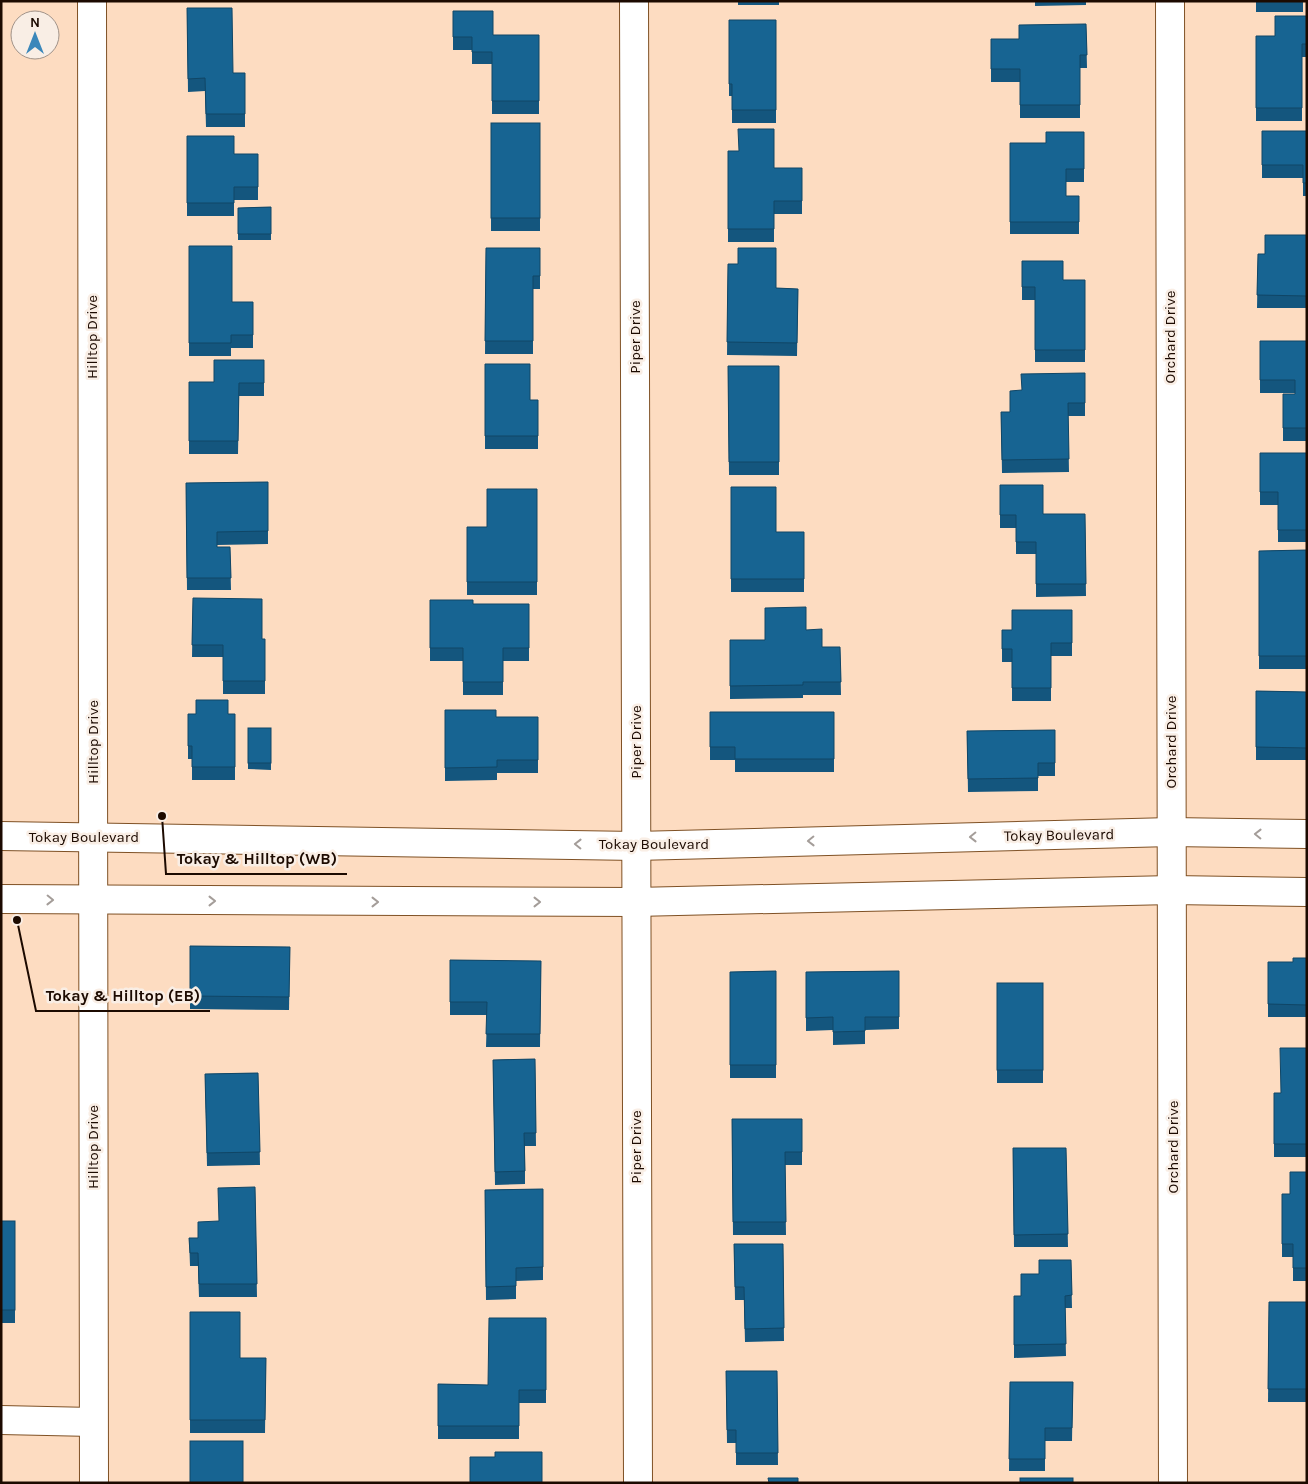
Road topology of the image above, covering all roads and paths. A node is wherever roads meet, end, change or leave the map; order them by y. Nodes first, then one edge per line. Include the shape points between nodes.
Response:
1 (92, 1) edge
2 (634, 1) edge
3 (1170, 1) edge
4 (1171, 832) junction
5 (1307, 834) edge
6 (1, 836) edge
7 (93, 836) junction
8 (636, 846) junction
9 (1172, 890) junction
10 (1307, 892) edge
11 (1, 900) edge
12 (93, 901) junction
13 (636, 902) junction
14 (1, 1420) edge
15 (93, 1422) junction
16 (94, 1483) edge
17 (638, 1483) edge
18 (1173, 1483) edge

1 - 7 street, Hilltop Drive
2 - 8 street, Piper Drive
3 - 4 street, Orchard Drive
5 -> 4 street, Tokay Boulevard
4 -> 8 street, Tokay Boulevard
4 - 9 street, Orchard Drive
6 - 7 street, Tokay Boulevard
8 -> 7 street, Tokay Boulevard
7 - 12 street, Hilltop Drive
8 - 13 street, Piper Drive
9 - 10 street
9 - 13 street
9 - 18 street, Orchard Drive
11 -> 12 street
12 -> 13 street
12 - 15 street, Hilltop Drive
13 - 17 street, Piper Drive
14 - 15 street
15 - 16 street, Hilltop Drive

